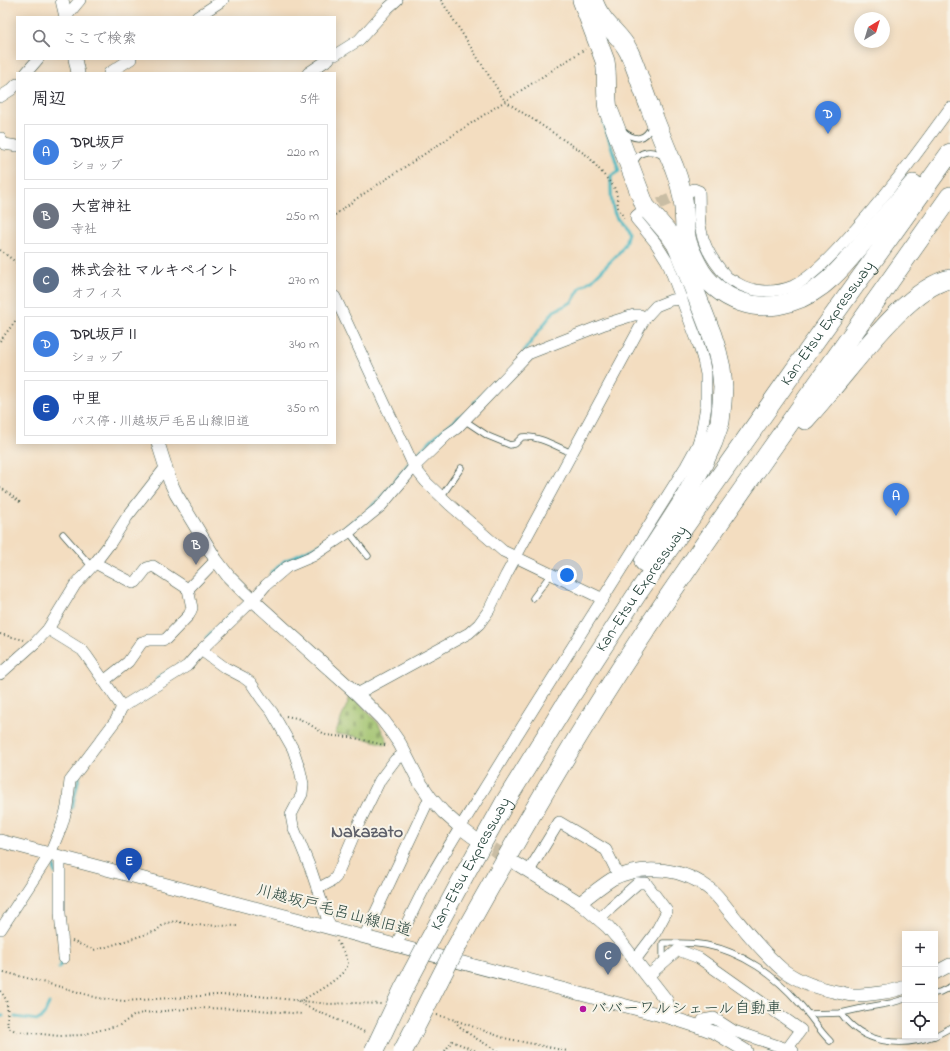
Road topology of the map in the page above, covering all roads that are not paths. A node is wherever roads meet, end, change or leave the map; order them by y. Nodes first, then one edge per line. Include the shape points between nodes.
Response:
1 (62, 0) edge
2 (80, 0) edge
3 (223, 0) edge
4 (397, 0) edge
5 (582, 0) edge
6 (593, 0) edge
7 (66, 16) edge
8 (67, 16) edge
9 (199, 16) edge
10 (336, 54) edge
11 (37, 60) edge
12 (75, 60) edge
13 (129, 60) edge
14 (328, 60) edge
15 (27, 72) edge
16 (78, 72) edge
17 (111, 72) edge
18 (310, 72) edge
19 (16, 85) edge
20 (0, 97) edge
21 (950, 108) edge
22 (653, 117) junction
23 (612, 121) junction
24 (950, 137) edge
25 (0, 138) edge
26 (16, 146) edge
27 (950, 153) edge
28 (674, 168) junction
29 (632, 175) junction
30 (688, 192) dead end
31 (950, 196) edge
32 (641, 212) dead end
33 (950, 279) edge
34 (336, 299) edge
35 (682, 299) junction
36 (645, 318) junction
37 (464, 420) junction
38 (158, 444) edge
39 (572, 453) junction
40 (413, 464) junction
41 (165, 468) junction
42 (461, 468) dead end
43 (442, 497) junction
44 (723, 517) junction
45 (349, 532) junction
46 (63, 534) dead end
47 (368, 556) dead end
48 (516, 558) junction
49 (216, 560) junction
50 (93, 565) junction
51 (551, 574) junction
52 (188, 589) junction
53 (250, 598) junction
54 (533, 598) dead end
55 (603, 599) junction
56 (48, 629) junction
57 (201, 650) junction
58 (0, 674) edge
59 (104, 681) junction
60 (356, 694) junction
61 (570, 697) junction
62 (126, 705) junction
63 (403, 749) junction
64 (430, 797) junction
65 (460, 828) junction
66 (473, 837) tunnel mouth
67 (0, 841) edge
68 (55, 856) junction
69 (517, 864) tunnel mouth
70 (529, 871) junction
71 (619, 876) junction
72 (317, 889) junction
73 (580, 903) junction
74 (599, 919) junction
75 (330, 927) junction
76 (0, 928) edge
77 (364, 937) junction
78 (396, 945) junction
79 (64, 958) dead end
80 (635, 960) junction
81 (663, 963) junction
82 (950, 965) edge
83 (938, 971) edge
84 (648, 976) junction
85 (950, 988) edge
86 (902, 989) edge
87 (938, 992) edge
88 (902, 1000) edge
89 (841, 1013) junction
90 (808, 1014) junction
91 (672, 1018) junction
92 (700, 1027) junction
93 (950, 1028) edge
94 (938, 1034) edge
95 (924, 1039) edge
96 (830, 1041) dead end
97 (372, 1042) edge
98 (790, 1050) edge
99 (403, 1051) edge
100 (746, 1051) edge

1 - 7 street
2 - 8 street
3 - 9 street
4 - 10 street via 359,40
5 - 23 highway via 605,61 606,100
6 - 22 highway via 597,11 629,52
11 - 15 street
12 - 16 street
13 - 17 street
14 - 18 street
19 - 20 street
21 - 30 street via 865,220 825,262 793,286 769,291 755,290 741,286 728,278 704,242 699,190
22 - 23 lane via 649,132 639,138 627,134
22 - 28 highway
23 - 29 highway
24 - 28 highway via 895,206 832,278 799,299 773,306 761,307 734,300 719,290 699,268 687,242 683,196
25 - 26 street via 4,144
27 - 61 highway, Kan-Etsu Expressway via 637,594
28 - 29 lane via 663,157 648,151 638,156 634,162
29 - 61 highway via 645,206 676,244 712,335 723,386 720,422 703,464 682,503 606,625 578,675
31 - 44 highway, Kan-Etsu Expressway
32 - 35 street via 636,219 667,261
33 - 44 highway via 917,296 901,310 862,352
34 - 40 street
35 - 36 street via 656,306
35 - 55 street via 706,374 706,406 701,434 686,466
36 - 37 street via 634,315 528,354
36 - 39 street
37 - 39 lane via 488,436 510,445 528,436
37 - 40 street
38 - 41 street
39 - 48 street
40 - 43 street via 426,482
40 - 45 street via 381,506
41 - 49 street via 179,499
41 - 50 street
42 - 43 lane
43 - 48 street via 496,546
44 - 99 highway, Kan-Etsu Expressway, bridge via 640,639 518,836 454,951
45 - 47 lane
45 - 53 street via 312,556 287,567
46 - 50 lane
48 - 51 street
48 - 60 street via 489,610 469,633
49 - 52 street
49 - 53 street
50 - 52 street via 133,583 147,568 153,566
50 - 56 street via 75,586
51 - 54 lane
51 - 55 street
52 - 59 street via 192,608 189,615 166,639 142,642 128,662
53 - 57 street
53 - 60 street
55 - 65 street
56 - 58 street
56 - 59 street via 82,650
57 - 62 street via 187,666
57 - 72 street via 251,683 272,712 293,749 303,784 302,794 291,815
59 - 62 street
60 - 63 street via 382,719
61 - 97 highway, Kan-Etsu Expressway, bridge via 506,802
62 - 68 street via 70,782 67,807
63 - 64 street
63 - 72 street via 380,780 336,877
64 - 65 street
64 - 77 street
65 - 66 street
65 - 78 street
67 - 68 street, 川越坂戸毛呂山線旧道
68 - 75 street, 川越坂戸毛呂山線旧道
68 - 76 street
68 - 79 street
69 - 70 street
70 - 71 street via 559,822 606,850
70 - 73 street
71 - 73 street via 595,890
71 - 86 street via 658,869 694,879 713,892 766,955 797,979 813,986 854,995
72 - 75 street
73 - 74 street
74 - 80 street
74 - 80 street via 638,883 646,882 666,911 654,935
75 - 77 street, 川越坂戸毛呂山線旧道
77 - 78 street, 川越坂戸毛呂山線旧道
78 - 91 street, 川越坂戸毛呂山線旧道
80 - 84 street
81 - 84 street
81 - 90 lane via 663,943 691,943 723,950 744,959 772,977
81 - 98 street via 678,950 699,958 801,1030
82 - 83 street
84 - 91 street via 666,1000
85 - 87 lane
88 - 89 lane
89 - 90 lane
89 - 95 lane via 846,1022 868,1036 900,1043
90 - 96 lane
91 - 92 street, 川越坂戸毛呂山線旧道
92 - 98 street via 703,1020 714,1018 734,1031
92 - 100 street, 川越坂戸毛呂山線旧道 via 716,1033
93 - 94 lane

